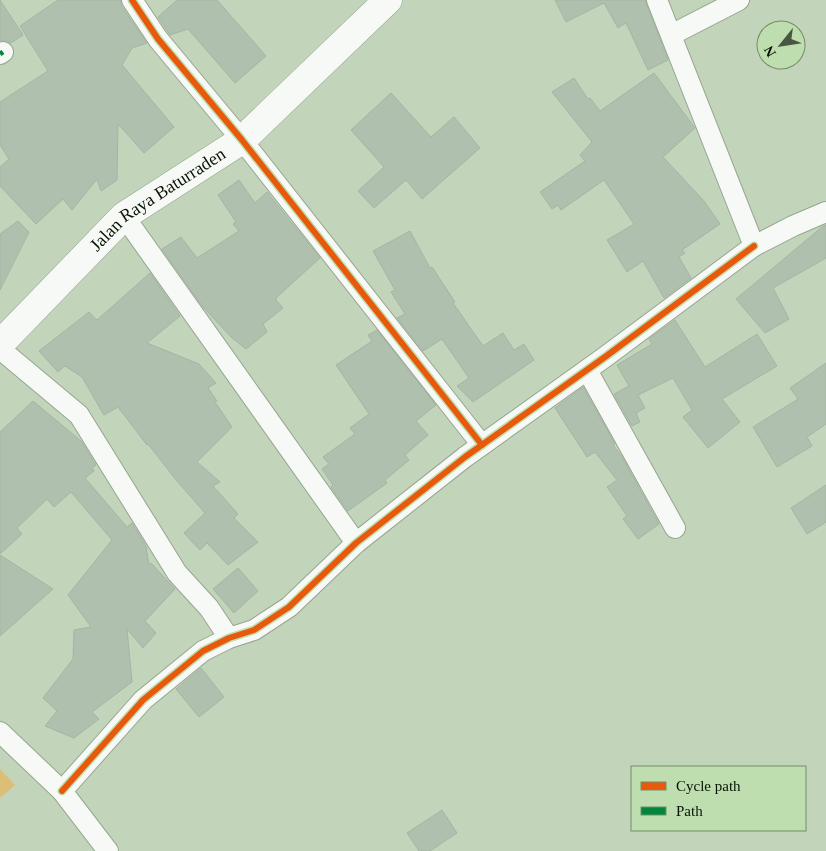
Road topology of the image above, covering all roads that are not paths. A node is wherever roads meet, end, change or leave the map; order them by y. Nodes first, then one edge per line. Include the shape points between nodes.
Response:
1 (132, 0) edge
2 (388, 0) edge
3 (657, 0) edge
4 (740, 0) edge
5 (671, 35) junction
6 (242, 140) junction
7 (826, 212) edge
8 (124, 216) junction
9 (754, 246) junction
10 (0, 344) edge
11 (0, 349) edge
12 (587, 370) junction
13 (482, 445) junction
14 (675, 528) dead end
15 (356, 544) junction
16 (229, 638) junction
17 (0, 732) edge
18 (62, 791) junction
19 (108, 851) edge

1 - 6 street via 158,39
2 - 6 main road, Jalan Raya Baturraden
3 - 5 street
4 - 5 street
5 - 9 street
6 - 8 main road, Jalan Raya Baturraden
6 - 13 street
7 - 9 street
8 - 10 main road, Jalan Raya Baturraden
8 - 15 street
9 - 12 street
11 - 16 street via 79,415 177,573 209,608
12 - 13 street
12 - 14 street
13 - 15 street
15 - 16 street via 289,607 254,630
16 - 18 street via 203,651 143,700
17 - 18 street
18 - 19 street

